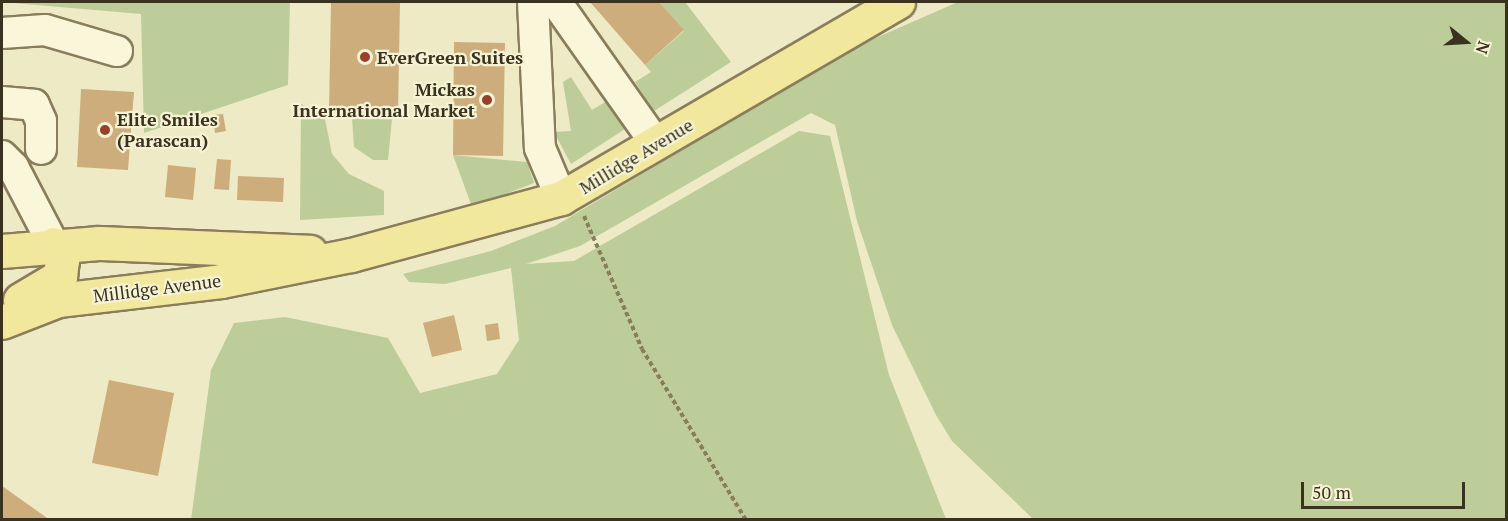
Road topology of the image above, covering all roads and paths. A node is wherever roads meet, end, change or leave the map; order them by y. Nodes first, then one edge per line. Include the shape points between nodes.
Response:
1 (532, 2) edge
2 (556, 2) edge
3 (898, 2) edge
4 (2, 33) edge
5 (117, 51) dead end
6 (2, 102) edge
7 (656, 144) junction
8 (41, 149) dead end
9 (2, 156) edge
10 (568, 196) junction
11 (53, 243) junction
12 (2, 251) edge
13 (351, 255) junction
14 (2, 320) edge
15 (746, 519) edge

1 - 10 lane via 540,148
2 - 7 lane
3 - 7 main road, Millidge Avenue
4 - 5 lane via 45,30
6 - 8 lane via 34,105 41,121
7 - 10 main road, Millidge Avenue
9 - 11 lane via 13,167
10 - 13 main road, Millidge Avenue
10 - 15 path via 642,350
11 - 12 main road, Millidge Avenue
11 - 13 main road, Millidge Avenue
11 - 14 main road via 62,260 60,276
13 - 14 main road, Millidge Avenue via 220,281 58,300

